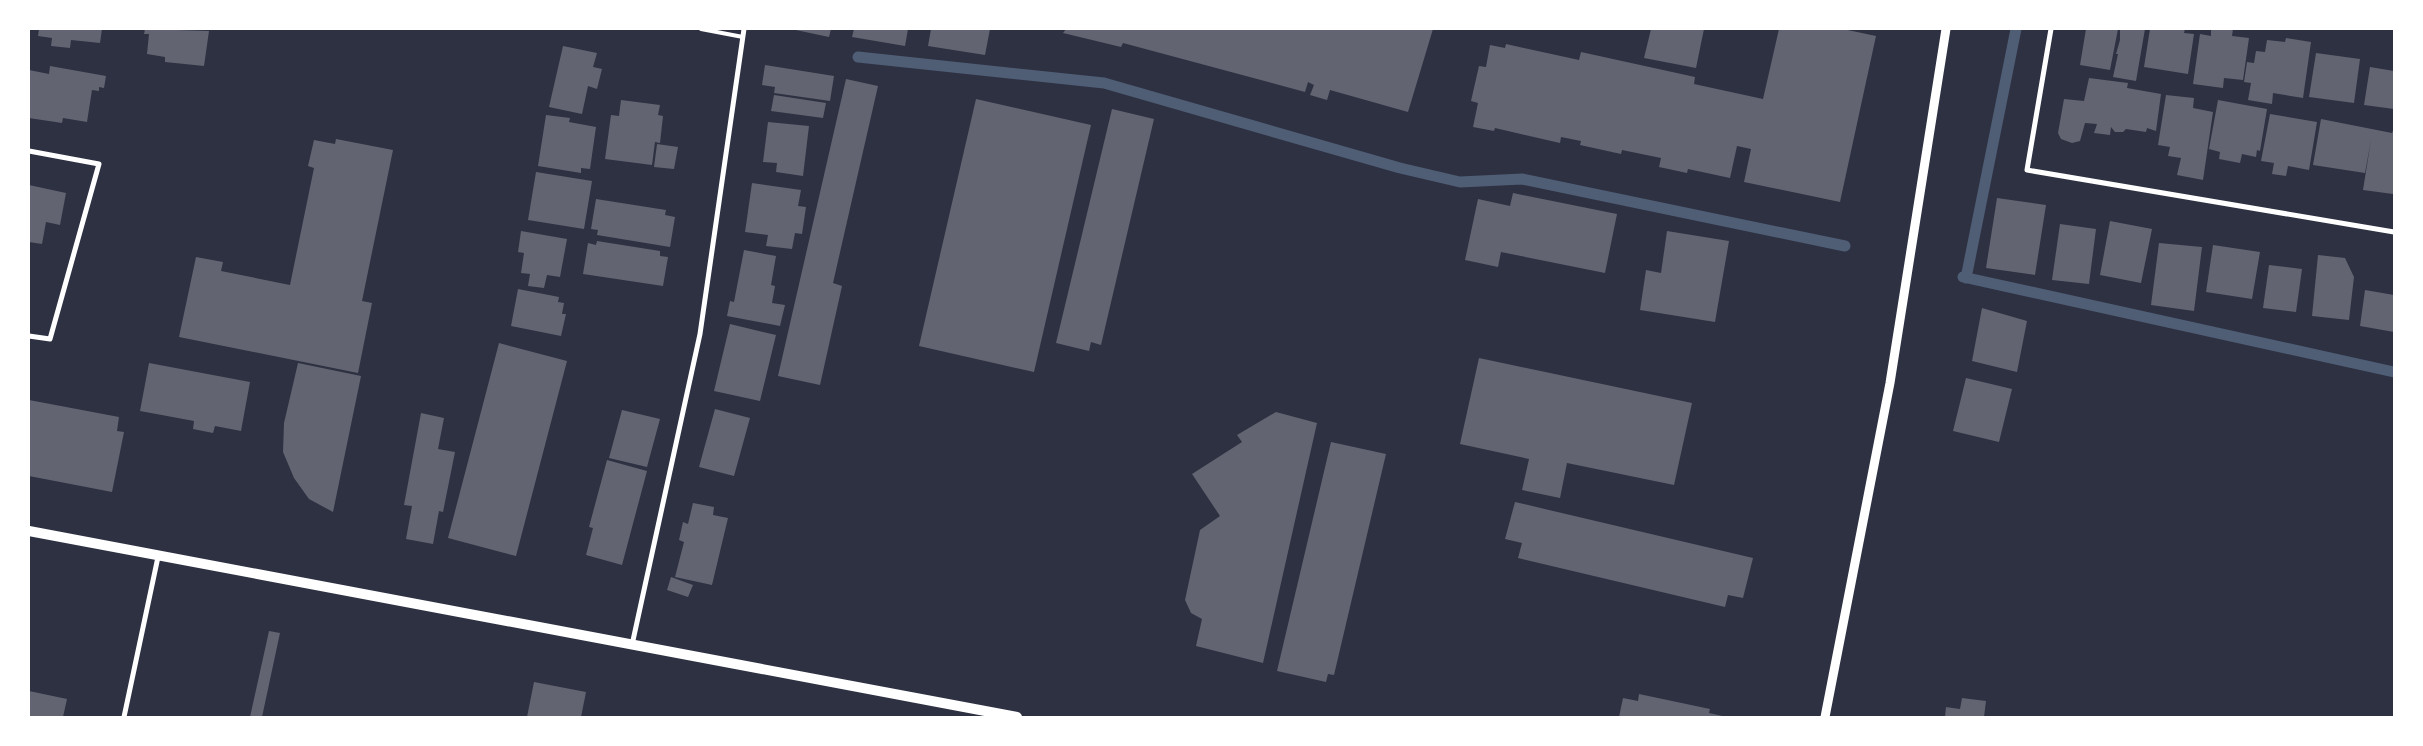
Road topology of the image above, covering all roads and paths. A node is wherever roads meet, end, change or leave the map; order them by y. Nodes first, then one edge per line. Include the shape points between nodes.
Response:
1 (701, 29) edge
2 (744, 29) edge
3 (1946, 29) edge
4 (2051, 29) edge
5 (743, 37) junction
6 (29, 151) edge
7 (2394, 232) edge
8 (29, 336) edge
9 (29, 531) edge
10 (158, 557) junction
11 (632, 646) junction
12 (124, 717) edge
13 (1017, 717) edge
14 (1825, 717) edge

1 - 5 lane
2 - 5 street
3 - 14 street via 1890,382
4 - 7 street via 2027,170
5 - 11 street via 700,334
6 - 8 street via 99,164 50,339
9 - 10 main road
10 - 11 main road
10 - 12 street
11 - 13 main road

